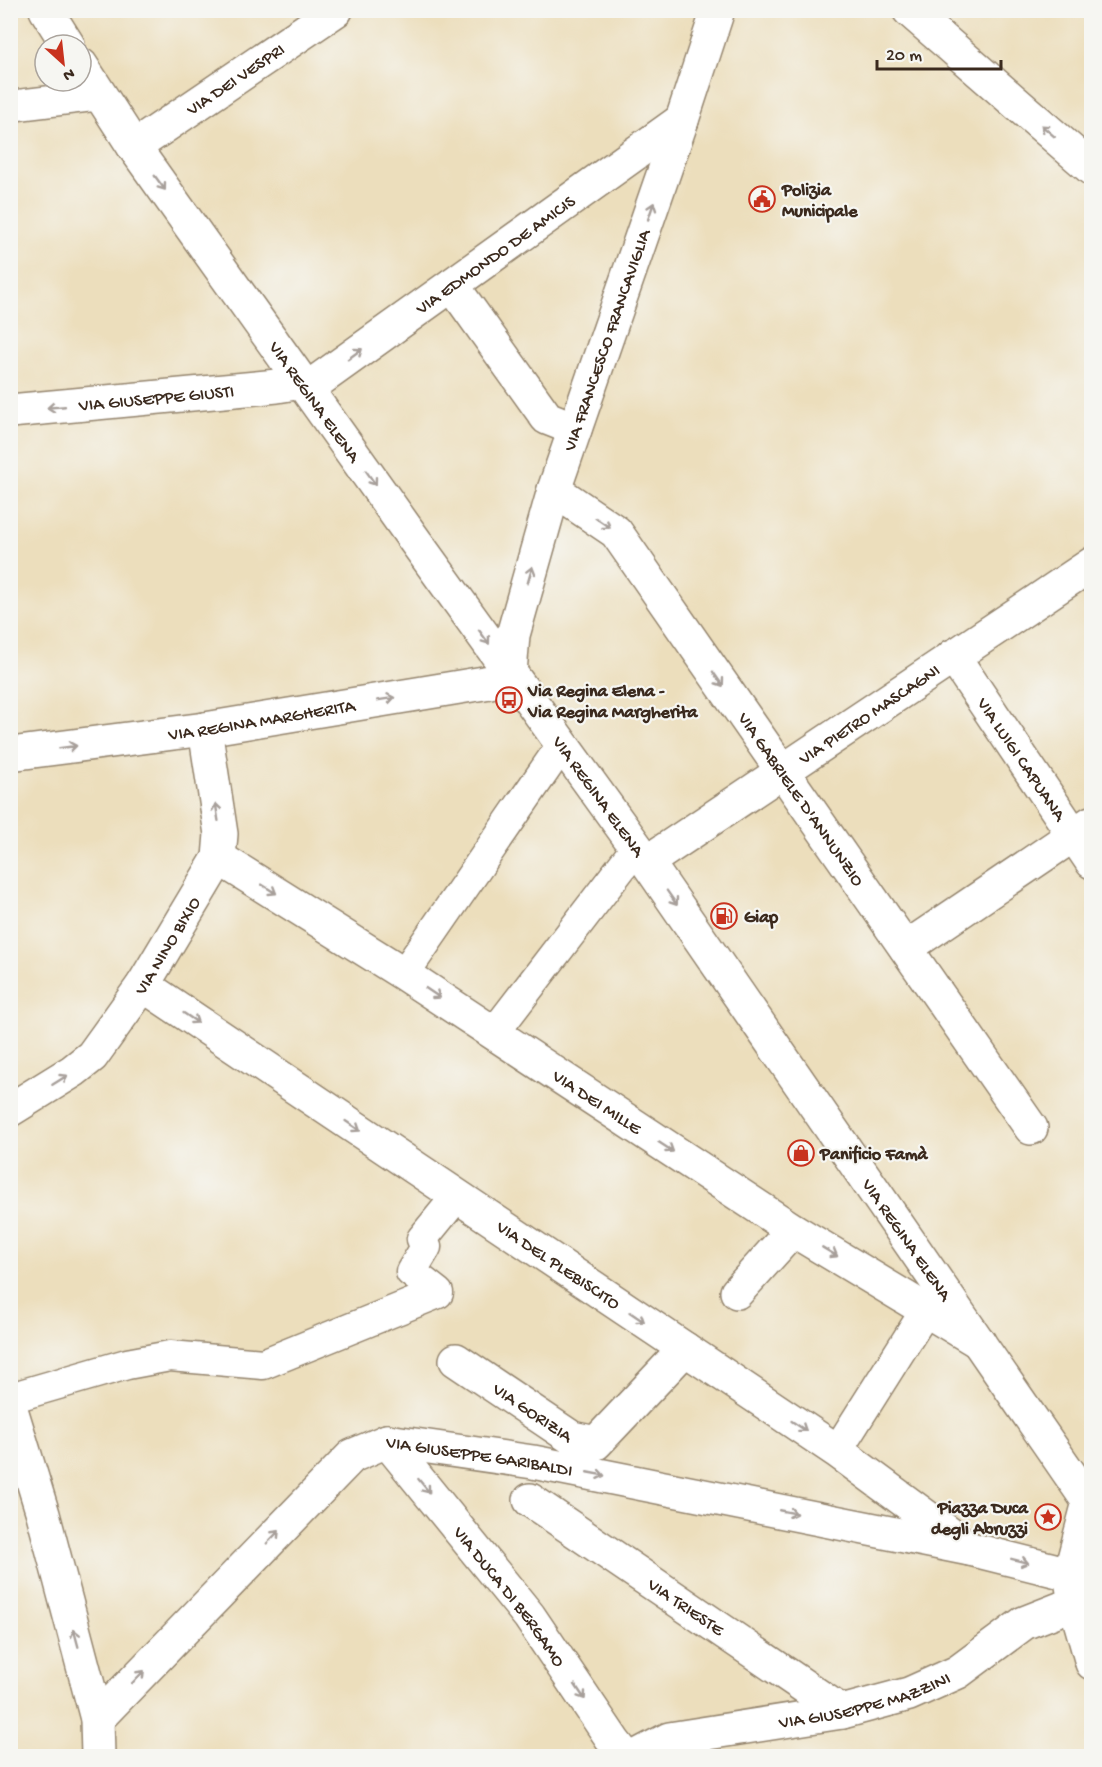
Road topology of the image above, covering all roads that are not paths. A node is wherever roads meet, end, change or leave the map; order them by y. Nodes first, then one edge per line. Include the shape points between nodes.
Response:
1 (46, 10) edge
2 (336, 10) edge
3 (717, 10) edge
4 (909, 10) edge
5 (60, 33) edge
6 (93, 83) edge
7 (101, 95) junction
8 (10, 106) edge
9 (682, 120) junction
10 (134, 147) junction
11 (1092, 169) edge
12 (452, 285) junction
13 (305, 385) junction
14 (10, 411) edge
15 (575, 429) junction
16 (554, 490) junction
17 (1092, 564) edge
18 (953, 656) junction
19 (510, 673) junction
20 (205, 729) junction
21 (562, 745) junction
22 (10, 754) edge
23 (783, 771) junction
24 (1082, 829) edge
25 (642, 855) junction
26 (219, 858) junction
27 (1092, 862) edge
28 (906, 948) junction
29 (404, 974) junction
30 (142, 986) junction
31 (494, 1034) junction
32 (10, 1110) edge
33 (1031, 1128) dead end
34 (457, 1196) junction
35 (793, 1230) junction
36 (737, 1292) dead end
37 (926, 1310) junction
38 (979, 1342) junction
39 (685, 1349) junction
40 (456, 1360) dead end
41 (10, 1398) edge
42 (10, 1406) edge
43 (387, 1441) junction
44 (837, 1451) junction
45 (530, 1500) dead end
46 (1090, 1501) edge
47 (970, 1549) junction
48 (1073, 1588) junction
49 (1092, 1663) edge
50 (843, 1712) junction
51 (97, 1719) junction
52 (98, 1756) edge
53 (625, 1756) edge
54 (637, 1756) edge

1 - 5 street
2 - 10 street, VIA DEI VESPRI
3 - 9 street, VIA FRANCESCO FRANCAVIGLIA
11 -> 4 street
6 - 7 street, VIA REGINA ELENA
7 - 8 street
7 - 10 street, VIA REGINA ELENA
9 - 12 street, VIA EDMONDO DE AMICIS
15 -> 9 street, VIA FRANCESCO FRANCAVIGLIA
10 -> 13 street, VIA REGINA ELENA
13 -> 12 street, VIA EDMONDO DE AMICIS
12 - 15 street via 547,418
13 -> 14 street, VIA GIUSEPPE GIUSTI
13 -> 19 street, VIA REGINA ELENA
15 - 16 street, VIA FRANCESCO FRANCAVIGLIA
19 -> 16 street, VIA FRANCESCO FRANCAVIGLIA via 513,635
16 -> 23 street, VIA GABRIELE D'ANNUNZIO via 616,532
17 - 18 street, VIA PIETRO MASCAGNI
18 - 23 street, VIA PIETRO MASCAGNI
18 - 24 street, VIA LUIGI CAPUANA
20 -> 19 street, VIA REGINA MARGHERITA via 490,682
19 - 21 street, VIA REGINA ELENA
22 -> 20 street, VIA REGINA MARGHERITA
26 -> 20 street, VIA NINO BIXIO via 221,834
21 - 25 street, VIA REGINA ELENA
21 - 29 street
23 - 25 street, VIA PIETRO MASCAGNI
23 - 28 street, VIA GABRIELE D'ANNUNZIO
24 - 27 street, VIA LUIGI CAPUANA
24 - 28 street
25 - 31 street
25 -> 38 street, VIA REGINA ELENA
26 -> 29 street, VIA DEI MILLE
26 - 30 street, VIA NINO BIXIO
28 - 33 street, VIA GABRIELE D'ANNUNZIO
29 -> 31 street, VIA DEI MILLE
32 -> 30 street, VIA NINO BIXIO via 92,1056
30 -> 34 street, VIA DEL PLEBISCITO
31 -> 35 street, VIA DEI MILLE
34 -> 39 street, VIA DEL PLEBISCITO
34 - 41 street via 422,1239 426,1247 411,1272 438,1293 263,1364 170,1356 127,1364
35 - 36 street
35 -> 37 street, VIA DEI MILLE
37 - 38 street, VIA DEI MILLE
37 - 44 street
38 - 46 street, VIA REGINA ELENA
39 - 40 street, VIA GORIZIA via 597,1443 572,1438
39 -> 44 street, VIA DEL PLEBISCITO
51 -> 42 street
43 -> 47 street, VIA GIUSEPPE GARIBALDI via 533,1462
51 -> 43 street, VIA GIUSEPPE GARIBALDI via 352,1456
43 -> 53 street, VIA DUCA DI BERGAMO via 529,1616
44 - 47 street, VIA DEL PLEBISCITO
45 - 50 street, VIA TRIESTE
46 - 48 street
47 -> 48 street, VIA GIUSEPPE GARIBALDI
48 - 49 street
48 - 50 street, VIA GIUSEPPE MAZZINI via 958,1672 909,1694
50 - 54 street, VIA GIUSEPPE MAZZINI via 669,1739
51 - 52 street

